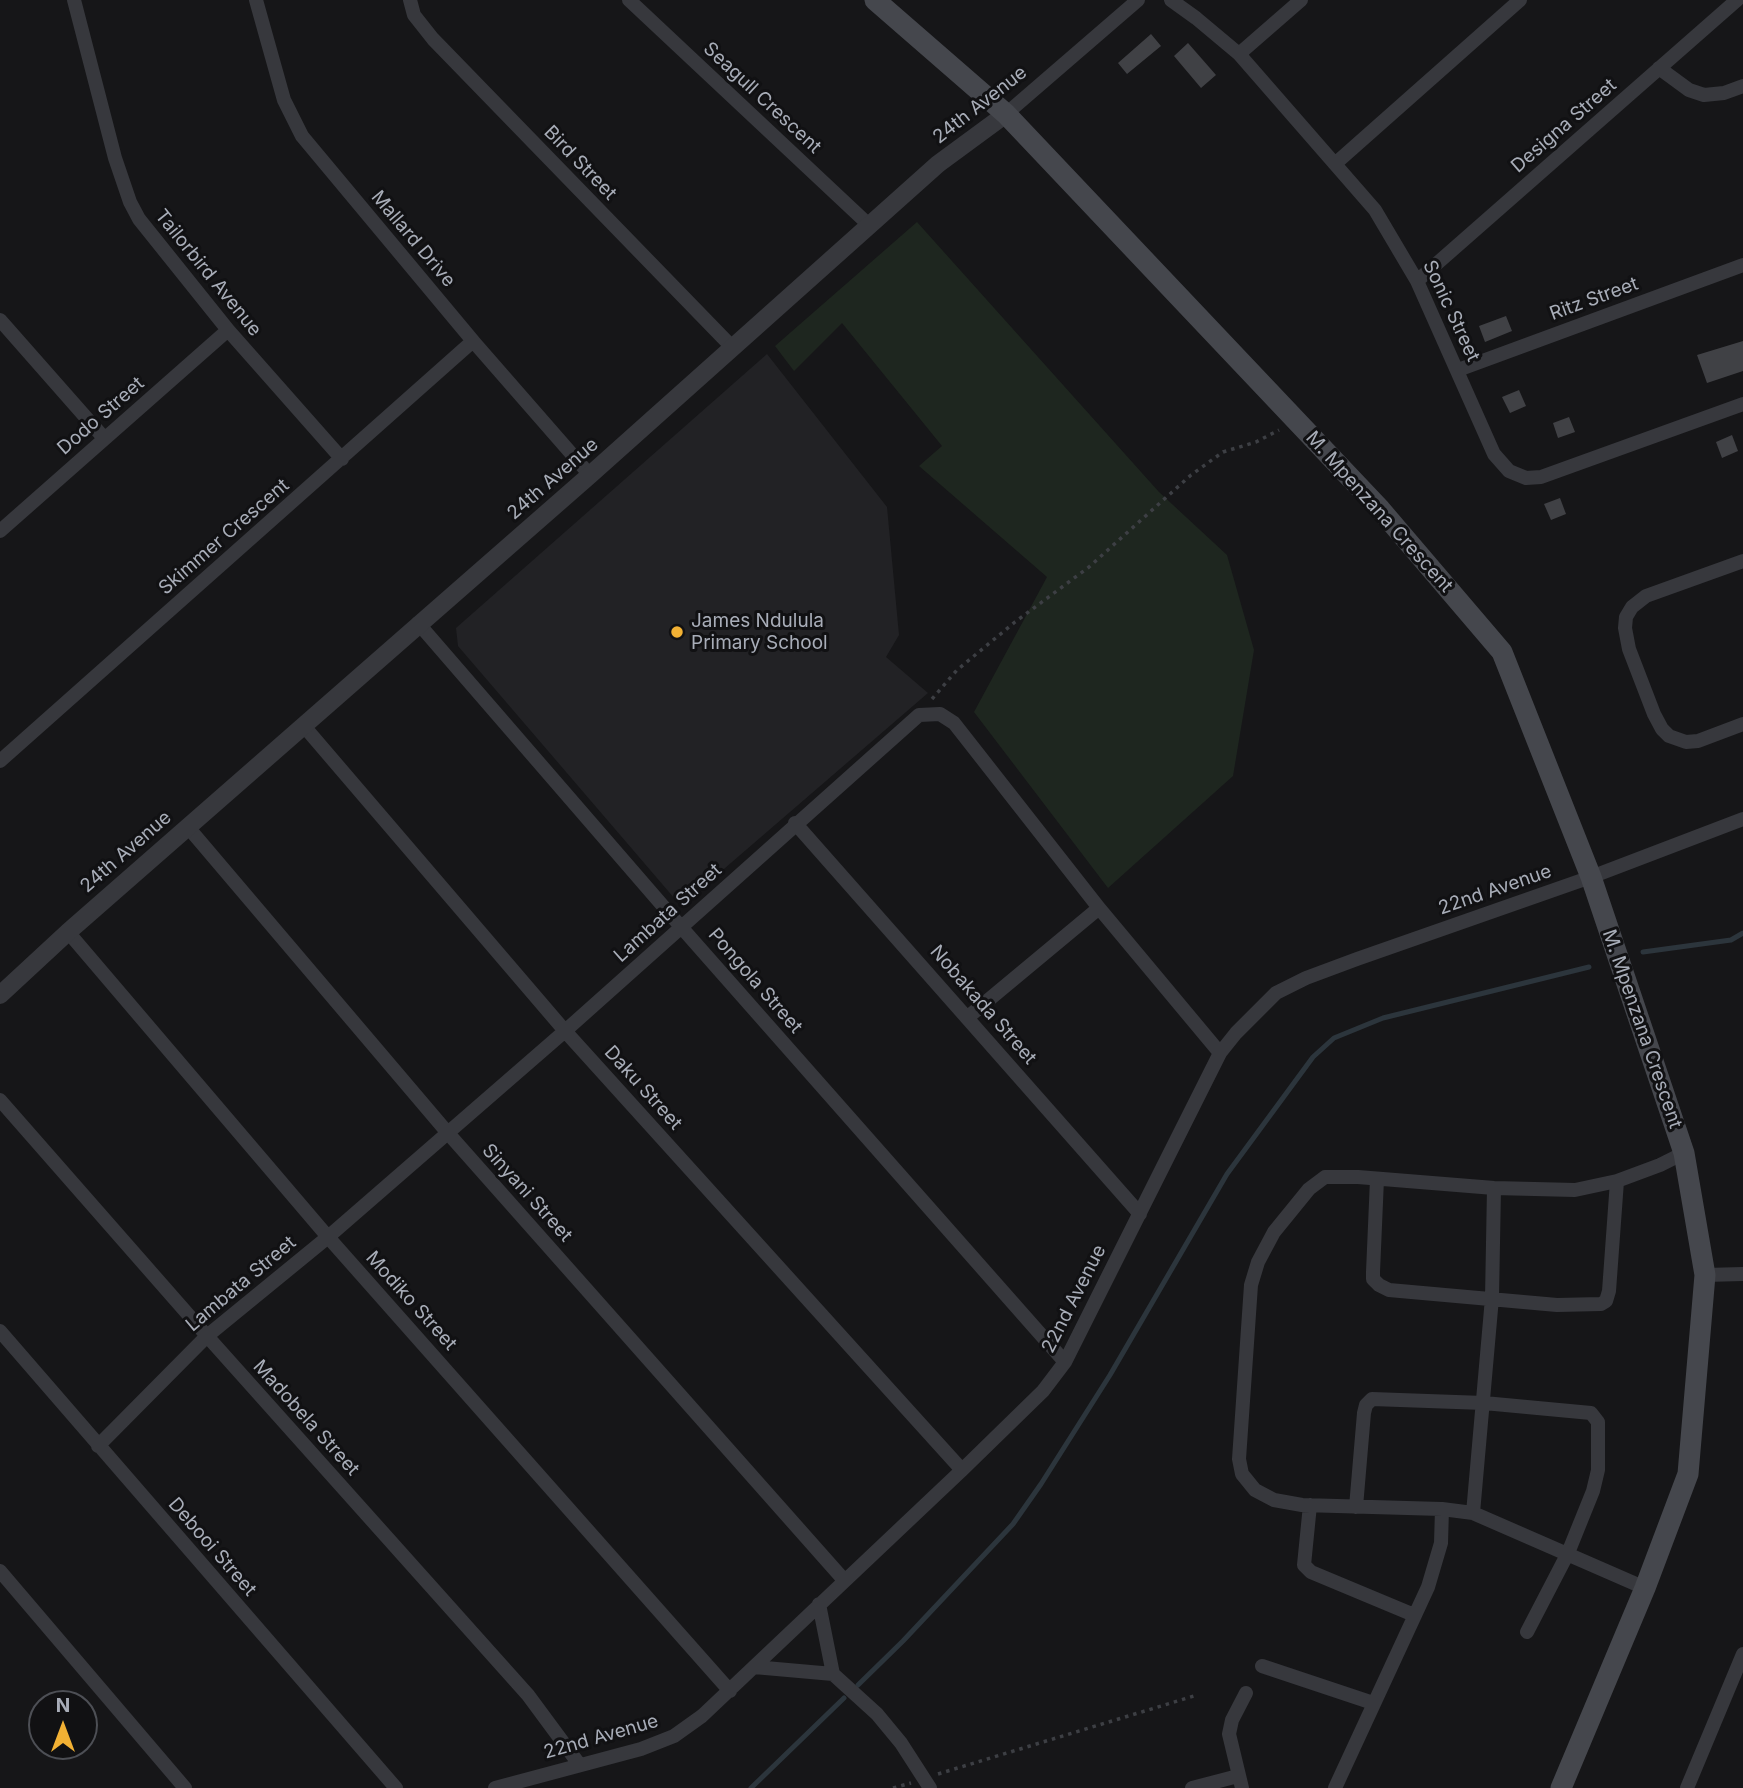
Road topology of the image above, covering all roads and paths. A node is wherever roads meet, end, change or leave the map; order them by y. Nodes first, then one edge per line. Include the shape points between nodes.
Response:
1 (75, 0) edge
2 (256, 0) edge
3 (410, 0) edge
4 (629, 0) edge
5 (875, 0) edge
6 (1138, 0) edge
7 (1171, 0) edge
8 (1301, 0) edge
9 (1520, 0) edge
10 (1737, 0) edge
11 (1239, 54) junction
12 (1659, 68) junction
13 (1743, 86) edge
14 (1006, 114) junction
15 (1336, 163) junction
16 (869, 225) junction
17 (1743, 265) edge
18 (1417, 281) junction
19 (0, 320) edge
20 (228, 330) junction
21 (473, 341) junction
22 (732, 347) junction
23 (1458, 370) junction
24 (1743, 404) edge
25 (1296, 421) junction
26 (104, 438) junction
27 (342, 459) junction
28 (590, 475) junction
29 (0, 531) edge
30 (1743, 561) edge
31 (418, 623) junction
32 (919, 715) junction
33 (1743, 724) edge
34 (303, 725) junction
35 (0, 761) edge
36 (1743, 819) edge
37 (795, 823) junction
38 (187, 827) junction
39 (1591, 877) junction
40 (1099, 908) junction
41 (682, 928) junction
42 (68, 932) junction
43 (0, 995) edge
44 (968, 1017) junction
45 (565, 1031) junction
46 (1220, 1053) junction
47 (0, 1100) edge
48 (447, 1132) junction
49 (1684, 1153) junction
50 (1377, 1179) junction
51 (1617, 1181) junction
52 (1494, 1188) junction
53 (1140, 1213) junction
54 (328, 1237) junction
55 (1743, 1274) edge
56 (1705, 1275) junction
57 (1492, 1298) junction
58 (0, 1331) edge
59 (207, 1336) junction
60 (1065, 1362) junction
61 (1485, 1403) junction
62 (98, 1446) junction
63 (962, 1470) junction
64 (1310, 1505) junction
65 (1356, 1507) junction
66 (1442, 1509) junction
67 (1473, 1513) junction
68 (1568, 1553) junction
69 (0, 1571) edge
70 (844, 1580) junction
71 (1645, 1588) junction
72 (819, 1604) junction
73 (1414, 1615) junction
74 (1527, 1632) dead end
75 (1742, 1658) edge
76 (1262, 1666) dead end
77 (754, 1667) junction
78 (833, 1674) junction
79 (730, 1690) junction
80 (1246, 1693) dead end
81 (1194, 1696) dead end
82 (1373, 1703) junction
83 (579, 1764) junction
84 (1240, 1782) edge
85 (928, 1783) edge
86 (1689, 1787) edge
87 (185, 1788) edge
88 (396, 1788) edge
89 (495, 1788) edge
90 (893, 1788) edge
91 (1192, 1788) edge
92 (1335, 1788) edge
93 (1561, 1788) edge

1 - 20 street, Tailorbird Avenue via 130,202 155,241
2 - 21 street, Mallard Drive via 284,100 302,136
3 - 22 street, Bird Street via 414,15 433,39
4 - 16 street, Seagull Crescent
5 - 14 main road, M. Mpenzana Crescent
6 - 14 street, 24th Avenue
7 - 11 street, Sonic Street
8 - 11 street
9 - 15 street
10 - 12 street, Designa Street
11 - 15 street, Sonic Street
12 - 13 street via 1704,95
12 - 18 street, Designa Street
14 - 16 street, 24th Avenue via 938,164
14 - 25 main road, M. Mpenzana Crescent
15 - 18 street, Sonic Street via 1375,210
16 - 22 street, 24th Avenue
17 - 23 street, Ritz Street
18 - 23 street, Sonic Street
19 - 26 street
20 - 26 street, Dodo Street
20 - 27 street, Tailorbird Avenue
21 - 27 street, Skimmer Crescent
21 - 28 street, Mallard Drive
22 - 28 street, 24th Avenue
23 - 24 street, Sonic Street via 1494,454 1509,471 1525,478 1556,473
25 - 32 path via 1256,442 1223,452 1191,475 1089,567 957,670
25 - 39 main road, M. Mpenzana Crescent via 1380,509 1502,652
26 - 29 street, Dodo Street
27 - 35 street, Skimmer Crescent
28 - 31 street, 24th Avenue
30 - 33 street via 1646,596 1632,607 1625,628 1654,714 1669,736 1698,741
31 - 34 street, 24th Avenue
31 - 41 street, Pongola Street
32 - 37 street, Lambata Street
32 - 40 street via 940,714 954,723
34 - 38 street, 24th Avenue
34 - 45 street, Daku Street
36 - 39 street, 22nd Avenue
37 - 41 street, Lambata Street
37 - 44 street, Nobakada Street
38 - 42 street, 24th Avenue
38 - 48 street, Sinyani Street
39 - 46 street, 22nd Avenue via 1306,978 1276,993
39 - 49 main road, M. Mpenzana Crescent
40 - 44 street
40 - 46 street
41 - 45 street, Lambata Street
41 - 60 street, Pongola Street
42 - 43 street, 24th Avenue
42 - 54 street, Modiko Street
44 - 53 street, Nobakada Street
45 - 48 street, Lambata Street
45 - 63 street, Daku Street
46 - 53 street, 22nd Avenue
47 - 59 street, Madobela Street
48 - 54 street, Lambata Street
48 - 70 street, Sinyani Street
49 - 51 street, M. Mpenzana Crescent
49 - 56 main road, M. Mpenzana Crescent
50 - 52 street, M. Mpenzana Crescent
50 - 57 street via 1373,1279 1379,1286
50 - 64 street, M. Mpenzana Crescent via 1318,1181 1264,1248 1251,1285 1240,1466 1247,1482 1263,1495
51 - 52 street, M. Mpenzana Crescent via 1574,1190
51 - 57 street via 1609,1291 1604,1304 1557,1305
52 - 57 street
53 - 60 street, 22nd Avenue
54 - 59 street, Lambata Street
54 - 79 street, Modiko Street
55 - 56 street
56 - 71 main road, M. Mpenzana Crescent via 1688,1474
57 - 61 street
58 - 62 street, Debooi Street
59 - 62 street, Lambata Street
59 - 83 street, Madobela Street via 528,1695
60 - 63 street, 22nd Avenue via 1043,1391
61 - 65 street via 1368,1402
61 - 67 street
61 - 68 street via 1595,1416 1598,1470
62 - 88 street, Debooi Street
63 - 70 street, 22nd Avenue
64 - 65 street, M. Mpenzana Crescent
64 - 73 street via 1304,1565
65 - 66 street, M. Mpenzana Crescent
66 - 67 street, M. Mpenzana Crescent
66 - 73 street via 1437,1559
67 - 68 street, M. Mpenzana Crescent
68 - 71 street, M. Mpenzana Crescent
68 - 74 street
69 - 87 street
70 - 72 street, 22nd Avenue
71 - 93 main road, M. Mpenzana Crescent
72 - 77 street, 22nd Avenue
72 - 78 street
73 - 82 street
75 - 86 street
76 - 82 street
77 - 78 street
77 - 79 street, 22nd Avenue
78 - 85 street via 877,1714
79 - 83 street, 22nd Avenue via 674,1736
80 - 84 street via 1229,1734
81 - 85 path
82 - 92 street
83 - 89 street, 22nd Avenue
84 - 91 street
85 - 90 path

